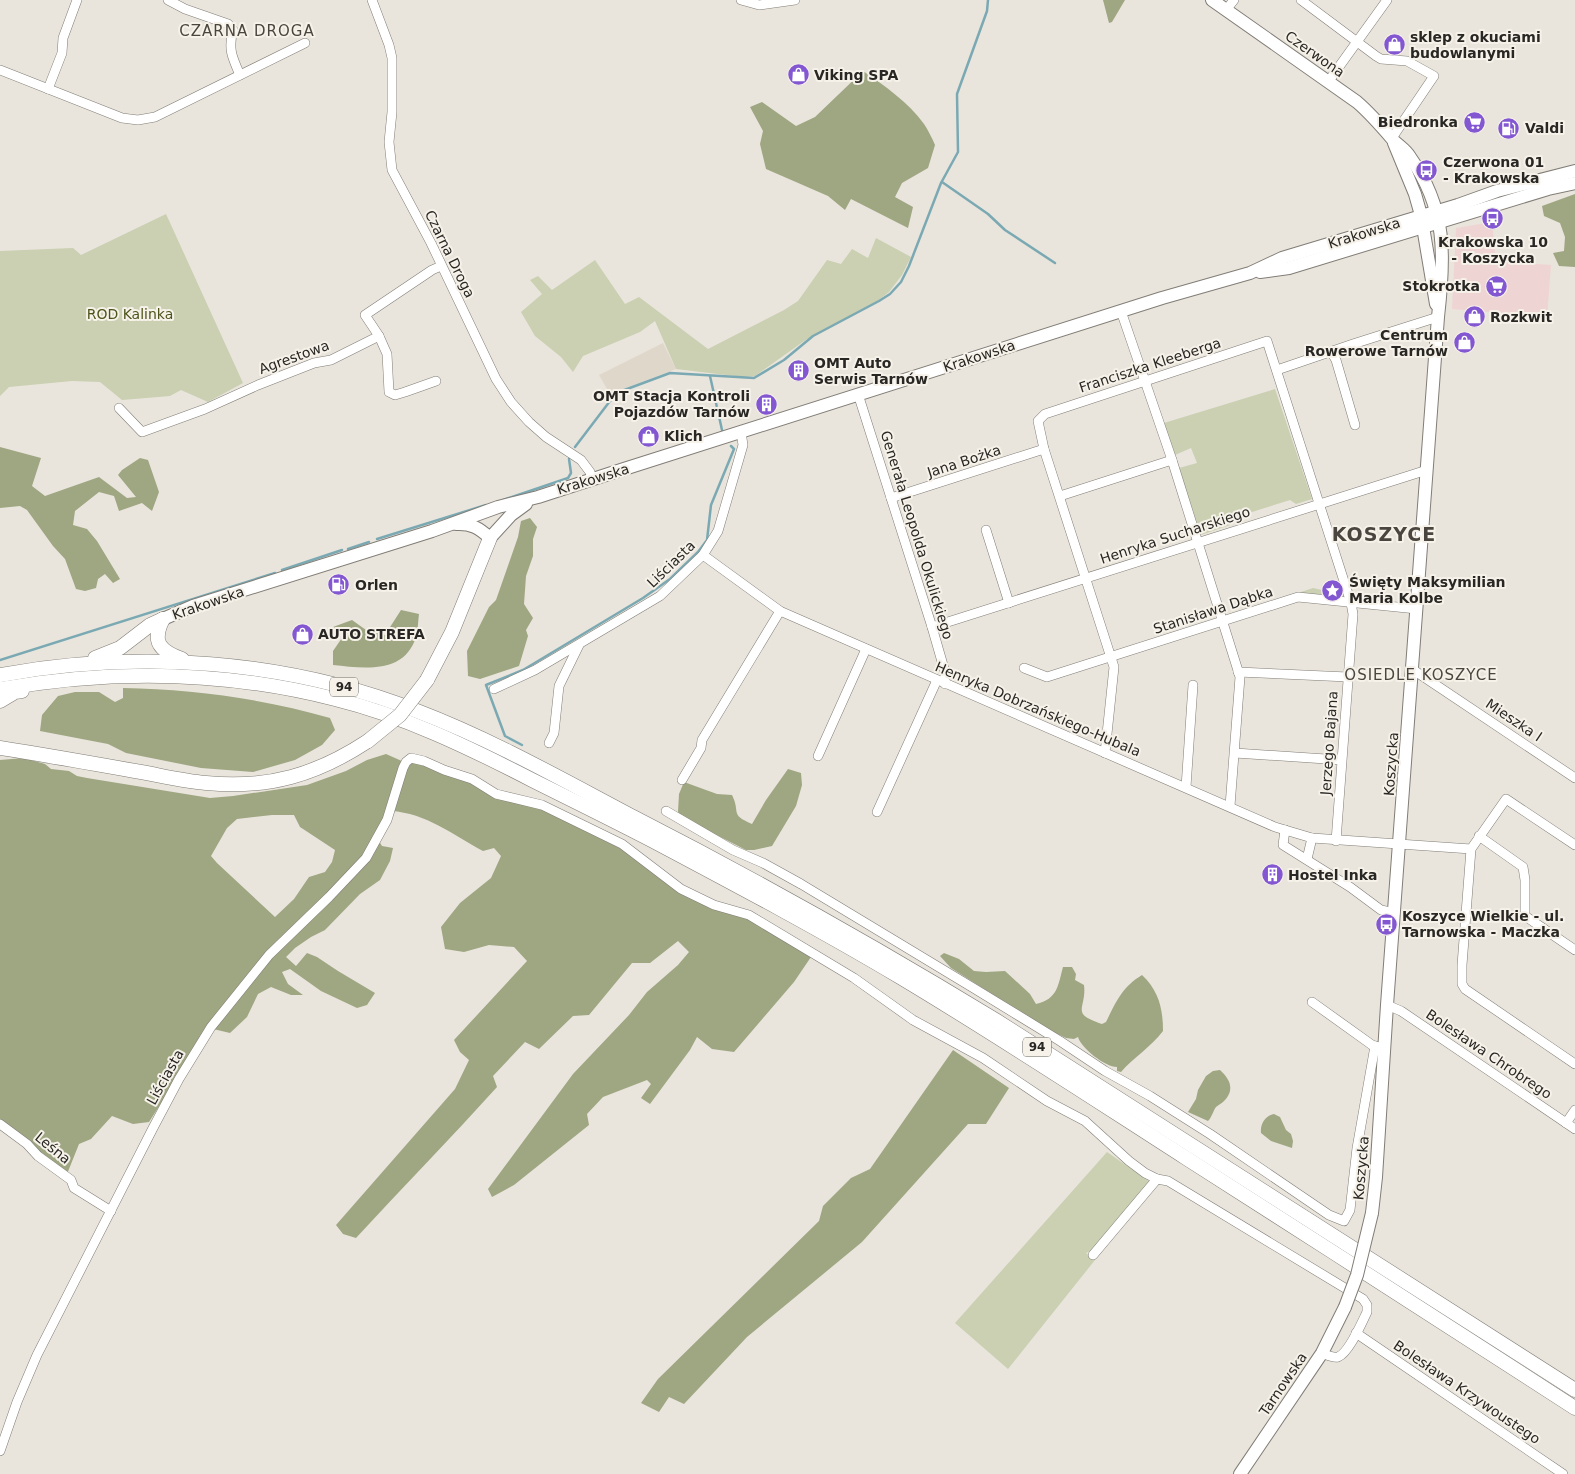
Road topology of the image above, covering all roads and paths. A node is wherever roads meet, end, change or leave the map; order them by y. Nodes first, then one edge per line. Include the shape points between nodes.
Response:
1 (77, 0) edge
2 (168, 0) edge
3 (372, 0) edge
4 (741, 0) edge
5 (795, 0) edge
6 (1212, 0) edge
7 (1301, 0) edge
8 (1387, 0) edge
9 (1230, 5) edge
10 (1357, 42) junction
11 (304, 43) dead end
12 (0, 70) edge
13 (240, 75) junction
14 (1328, 82) junction
15 (48, 89) junction
16 (1393, 139) junction
17 (1575, 171) edge
18 (1575, 183) edge
19 (1438, 217) junction
20 (1423, 221) junction
21 (441, 266) junction
22 (1121, 311) junction
23 (1438, 317) junction
24 (379, 336) junction
25 (1332, 352) junction
26 (1277, 370) junction
27 (436, 381) dead end
28 (1145, 381) junction
29 (858, 394) junction
30 (119, 408) dead end
31 (1355, 425) dead end
32 (741, 432) junction
33 (1044, 450) junction
34 (1172, 460) junction
35 (1427, 470) junction
36 (592, 479) junction
37 (538, 496) junction
38 (1060, 496) junction
39 (891, 498) junction
40 (1319, 503) junction
41 (513, 504) junction
42 (459, 521) junction
43 (986, 530) dead end
44 (490, 538) junction
45 (1197, 542) junction
46 (703, 556) junction
47 (1086, 578) junction
48 (1009, 603) junction
49 (1352, 603) junction
50 (1417, 609) junction
51 (780, 611) junction
52 (163, 619) junction
53 (1223, 620) junction
54 (932, 627) junction
55 (579, 644) junction
56 (866, 649) junction
57 (1112, 657) junction
58 (202, 663) junction
59 (73, 665) junction
60 (1024, 668) dead end
61 (1412, 669) junction
62 (1238, 672) junction
63 (0, 675) edge
64 (91, 676) junction
65 (1348, 677) junction
66 (941, 682) junction
67 (1193, 685) dead end
68 (0, 689) edge
69 (494, 689) dead end
70 (0, 701) edge
71 (0, 739) edge
72 (549, 743) dead end
73 (7, 749) edge
74 (1105, 753) junction
75 (1235, 753) junction
76 (818, 756) dead end
77 (1341, 760) junction
78 (1575, 778) edge
79 (682, 780) dead end
80 (1186, 787) junction
81 (1230, 806) junction
82 (666, 811) dead end
83 (877, 812) dead end
84 (1285, 830) junction
85 (1479, 836) junction
86 (1312, 838) junction
87 (1336, 840) junction
88 (1400, 844) junction
89 (1575, 845) edge
90 (1471, 848) junction
91 (1306, 859) junction
92 (1394, 913) junction
93 (1575, 950) edge
94 (1312, 1002) dead end
95 (1387, 1005) junction
96 (1380, 1047) junction
97 (1575, 1064) edge
98 (1575, 1110) edge
99 (1566, 1123) junction
100 (0, 1124) edge
101 (1575, 1129) edge
102 (1157, 1179) junction
103 (112, 1211) junction
104 (1093, 1255) dead end
105 (1345, 1307) joint
106 (1356, 1333) junction
107 (1322, 1353) junction
108 (1575, 1390) edge
109 (1575, 1408) edge
110 (0, 1451) edge
111 (1240, 1474) edge
112 (1563, 1474) edge

1 - 15 street
2 - 13 street via 228,24 233,30 231,53
3 - 21 street, Czarna Droga via 392,58 392,170
4 - 5 street via 759,5
6 - 9 main road, Czerwona
7 - 10 street
8 - 10 street
9 - 14 main road, Czerwona
10 - 14 street
10 - 16 street via 1381,59 1407,61 1434,76
11 - 13 street
12 - 15 street
13 - 15 street via 155,117 138,120 122,118
14 - 16 main road, Czerwona via 1374,117
16 - 19 main road, Czerwona via 1421,174
16 - 20 main road, Czerwona via 1416,194
17 - 19 main road, Krakowska via 1496,191
18 - 19 main road, Krakowska
19 - 20 main road, Krakowska
19 - 23 main road, Koszycka via 1442,278
20 - 22 main road, Krakowska via 1289,268 1250,272
20 - 23 main road, Koszycka
21 - 24 street via 365,315
21 - 36 street, Czarna Droga via 511,402 546,437 581,460
22 - 28 street
22 - 29 main road, Krakowska
23 - 25 street
23 - 35 main road, Koszycka
24 - 27 street via 387,354 390,392 395,395
24 - 30 street, Agrestowa via 331,360 314,363 142,432
25 - 26 street
25 - 31 street
26 - 28 street, Franciszka Kleeberga via 1267,341
26 - 40 street, Franciszka Kleeberga
28 - 33 street, Franciszka Kleeberga via 1041,416 1038,422
28 - 34 street
29 - 32 main road, Krakowska
29 - 39 street, Generała Leopolda Okulickiego
32 - 36 main road, Krakowska
32 - 46 street, Liściasta via 743,445 718,531
33 - 38 street, Franciszka Kleeberga
33 - 39 street, Jana Bożka
34 - 38 street
34 - 45 street
35 - 40 street, Henryka Sucharskiego
35 - 50 main road, Koszycka
36 - 37 main road, Krakowska
37 - 41 main road, Krakowska
37 - 44 main road, Krakowska via 511,515
38 - 47 street, Franciszka Kleeberga
39 - 54 street, Generała Leopolda Okulickiego
40 - 45 street, Henryka Sucharskiego
40 - 49 street, Jerzego Bajana
41 - 42 main road, Krakowska
41 - 44 main road, Krakowska via 496,519
42 - 44 main road via 474,518 487,529
42 - 52 main road, Krakowska via 193,606
43 - 48 street
44 - 73 main road, bridge via 428,680 400,714 368,741 314,771 280,780 244,784 204,783
45 - 47 street, Henryka Sucharskiego
45 - 53 street
46 - 51 street, Henryka Dobrzańskiego-Hubala
46 - 55 street, Liściasta via 660,596
47 - 48 street, Henryka Sucharskiego
47 - 57 street, Franciszka Kleeberga
48 - 54 street, Henryka Sucharskiego
49 - 50 street, Stanisława Dąbka
49 - 53 street, Stanisława Dąbka via 1298,597
49 - 65 street, Jerzego Bajana
50 - 61 main road, Koszycka
51 - 56 street, Henryka Dobrzańskiego-Hubala
51 - 79 street via 702,740 701,748
52 - 58 main road via 157,636 162,648 168,654
52 - 59 main road via 114,652
53 - 57 street, Stanisława Dąbka
53 - 62 street
54 - 66 street, Generała Leopolda Okulickiego via 945,672
55 - 69 street, Liściasta
55 - 72 street via 559,686 554,733
56 - 66 street, Henryka Dobrzańskiego-Hubala
56 - 76 street
57 - 60 street, Stanisława Dąbka via 1047,677
57 - 74 street, Franciszka Kleeberga via 1114,667
58 - 59 main road, 94
58 - 108 main road, 94 via 296,676 418,711 509,752 743,873 998,1021
59 - 63 main road, 94
61 - 78 street, Mieszka I
61 - 88 main road, Koszycka
62 - 65 street
62 - 75 street
64 - 68 main road, 94
64 - 70 main road via 15,692
64 - 109 main road, 94 via 173,675 284,687 375,710 479,753 737,885 898,976
65 - 77 street, Jerzego Bajana
66 - 74 street, Henryka Dobrzańskiego-Hubala
66 - 83 street
67 - 80 street
71 - 73 main road
74 - 80 street, Henryka Dobrzańskiego-Hubala
75 - 77 street
75 - 81 street
77 - 87 street, Jerzego Bajana
80 - 81 street, Henryka Dobrzańskiego-Hubala
81 - 84 street, Henryka Dobrzańskiego-Hubala
82 - 96 street via 801,884 975,989 1210,1134 1329,1215 1344,1221 1350,1210 1357,1148
84 - 86 street, Henryka Dobrzańskiego-Hubala
84 - 91 street via 1282,845
85 - 89 street via 1506,799
85 - 90 street
85 - 93 street via 1523,867 1525,916
86 - 87 street, Henryka Dobrzańskiego-Hubala
86 - 91 street
87 - 88 street, Henryka Dobrzańskiego-Hubala
88 - 90 street, Henryka Dobrzańskiego-Hubala
88 - 92 main road, Koszycka
90 - 97 street via 1462,984 1475,997
91 - 92 street via 1381,910
92 - 95 main road, Koszycka
94 - 96 street
95 - 96 main road, Koszycka
95 - 99 street, Bolesława Chrobrego via 1401,1011
96 - 105 main road, Koszycka, bridge via 1372,1213 1357,1275
98 - 99 street
99 - 101 street, Bolesława Chrobrego
100 - 103 street, Leśna via 71,1180 74,1188
102 - 103 street, Liściasta via 1129,1162 1085,1121 1047,1101 983,1058 912,1020 854,978 749,915 681,889 622,844 542,805 496,794 472,779 412,758 403,768 387,820 366,858 269,955 211,1026 179,1079
102 - 104 street
102 - 106 street via 1176,1185 1363,1299 1367,1312
103 - 110 street, Liściasta via 37,1355
105 - 107 main road, Tarnowska
106 - 107 street via 1344,1353 1331,1357
106 - 112 street, Bolesława Krzywoustego
107 - 111 main road, Tarnowska

